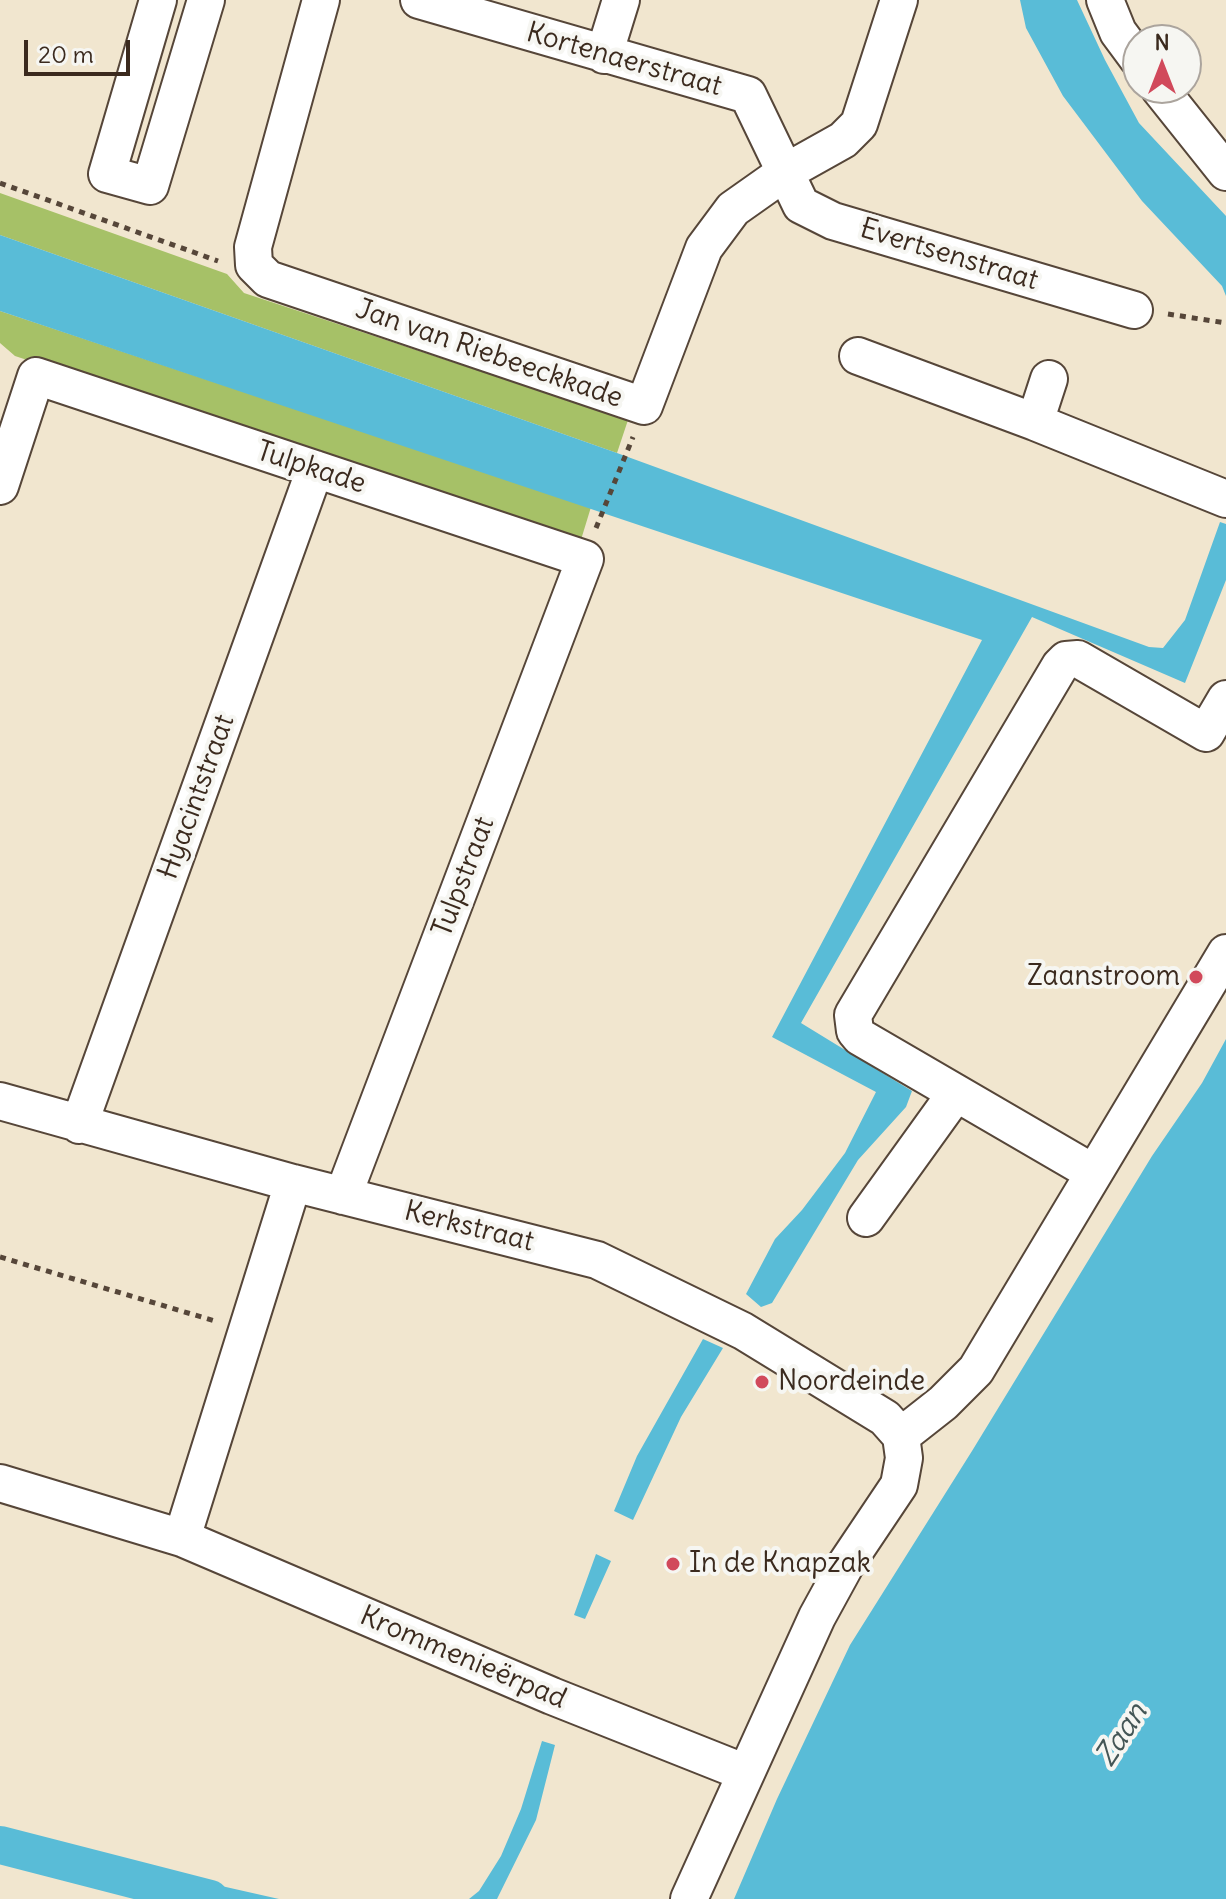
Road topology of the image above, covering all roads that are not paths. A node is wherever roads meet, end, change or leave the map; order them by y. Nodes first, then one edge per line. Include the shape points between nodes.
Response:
1 (158, 0) edge
2 (206, 0) edge
3 (321, 0) edge
4 (419, 0) edge
5 (621, 0) edge
6 (899, 0) edge
7 (1105, 0) edge
8 (1122, 37) edge
9 (604, 55) junction
10 (1172, 104) edge
11 (1226, 172) edge
12 (784, 173) junction
13 (1134, 310) dead end
14 (858, 356) dead end
15 (1049, 379) dead end
16 (1035, 422) junction
17 (315, 469) junction
18 (0, 486) edge
19 (1226, 499) edge
20 (585, 559) joint
21 (1226, 699) edge
22 (1226, 953) edge
23 (945, 1086) junction
24 (0, 1101) edge
25 (79, 1125) junction
26 (1092, 1172) junction
27 (293, 1183) junction
28 (343, 1196) junction
29 (866, 1218) dead end
30 (901, 1436) junction
31 (0, 1483) edge
32 (182, 1538) junction
33 (746, 1773) junction
34 (689, 1899) edge

1 - 2 street via 107,174 150,186
3 - 12 street, Jan van Riebeeckkade via 253,247 254,265 268,279 644,406 704,248 733,209
4 - 9 street, Kortenaerstraat
5 - 9 street
6 - 12 street via 859,124 843,140
7 - 8 street
9 - 12 street, Kortenaerstraat via 748,95
10 - 11 street
12 - 13 street, Evertsenstraat via 801,205 833,221
14 - 16 street
15 - 16 street
16 - 19 street
17 - 18 street, Tulpkade via 36,376
17 - 20 street, Tulpkade
17 - 25 street, Hyacintstraat
20 - 28 street, Tulpstraat
21 - 23 street via 1206,733 1078,659 1060,666 853,1015 860,1037
22 - 26 street
23 - 26 street
23 - 29 street
24 - 25 street, Kerkstraat
25 - 27 street, Kerkstraat
26 - 30 street via 976,1370
27 - 28 street, Kerkstraat
27 - 32 street
28 - 30 street, Kerkstraat via 597,1260 743,1331 885,1418
30 - 33 street via 899,1485 817,1617
31 - 32 street, Krommenieërpad
32 - 33 street, Krommenieërpad
33 - 34 street

